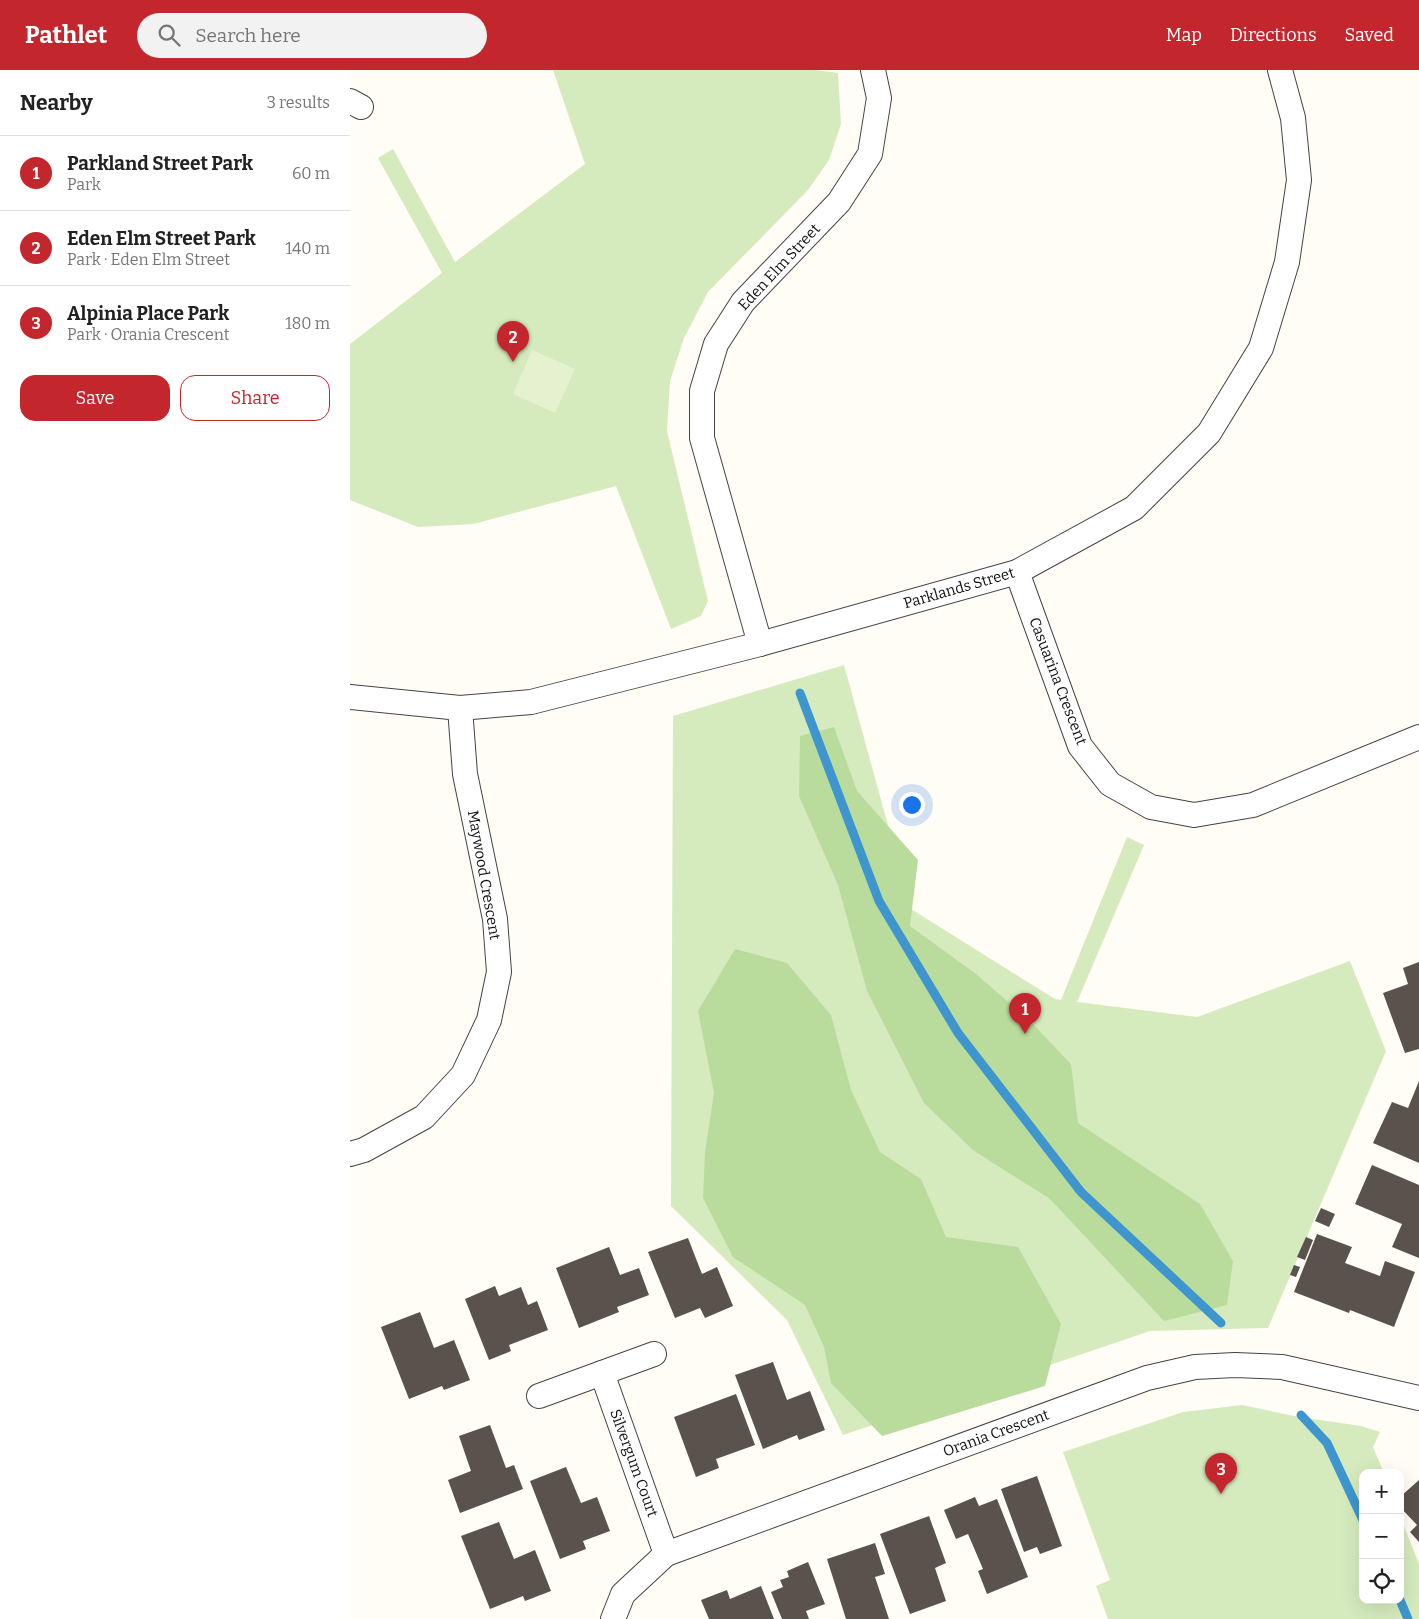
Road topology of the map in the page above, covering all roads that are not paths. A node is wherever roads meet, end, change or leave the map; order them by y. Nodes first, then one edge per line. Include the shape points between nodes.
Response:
1 (873, 70) edge
2 (1280, 70) edge
3 (1017, 572) junction
4 (760, 644) junction
5 (350, 697) edge
6 (460, 708) junction
7 (1419, 737) edge
8 (350, 1154) edge
9 (654, 1354) dead end
10 (602, 1373) junction
11 (539, 1396) dead end
12 (1419, 1398) edge
13 (666, 1554) junction
14 (613, 1619) edge

1 - 4 street, Eden Elm Street via 879,98 870,154 839,202 743,302 716,344 702,391 702,438
2 - 3 street, Parklands Street via 1294,118 1299,180 1287,262 1261,348 1209,433 1134,508
3 - 4 street, Parklands Street
3 - 7 street, Casuarina Crescent via 1080,746 1110,784 1150,807 1194,815 1253,805
4 - 6 street, Parklands Street via 531,702
5 - 6 street, Parklands Street
6 - 8 street, Maywood Crescent via 465,774 495,919 499,972 489,1020 463,1076 424,1117 364,1150
9 - 10 street
10 - 11 street
10 - 13 street, Silvergum Court
12 - 13 street, Orania Crescent via 1282,1367 1194,1367 1147,1378
13 - 14 street, Orania Crescent via 623,1594

